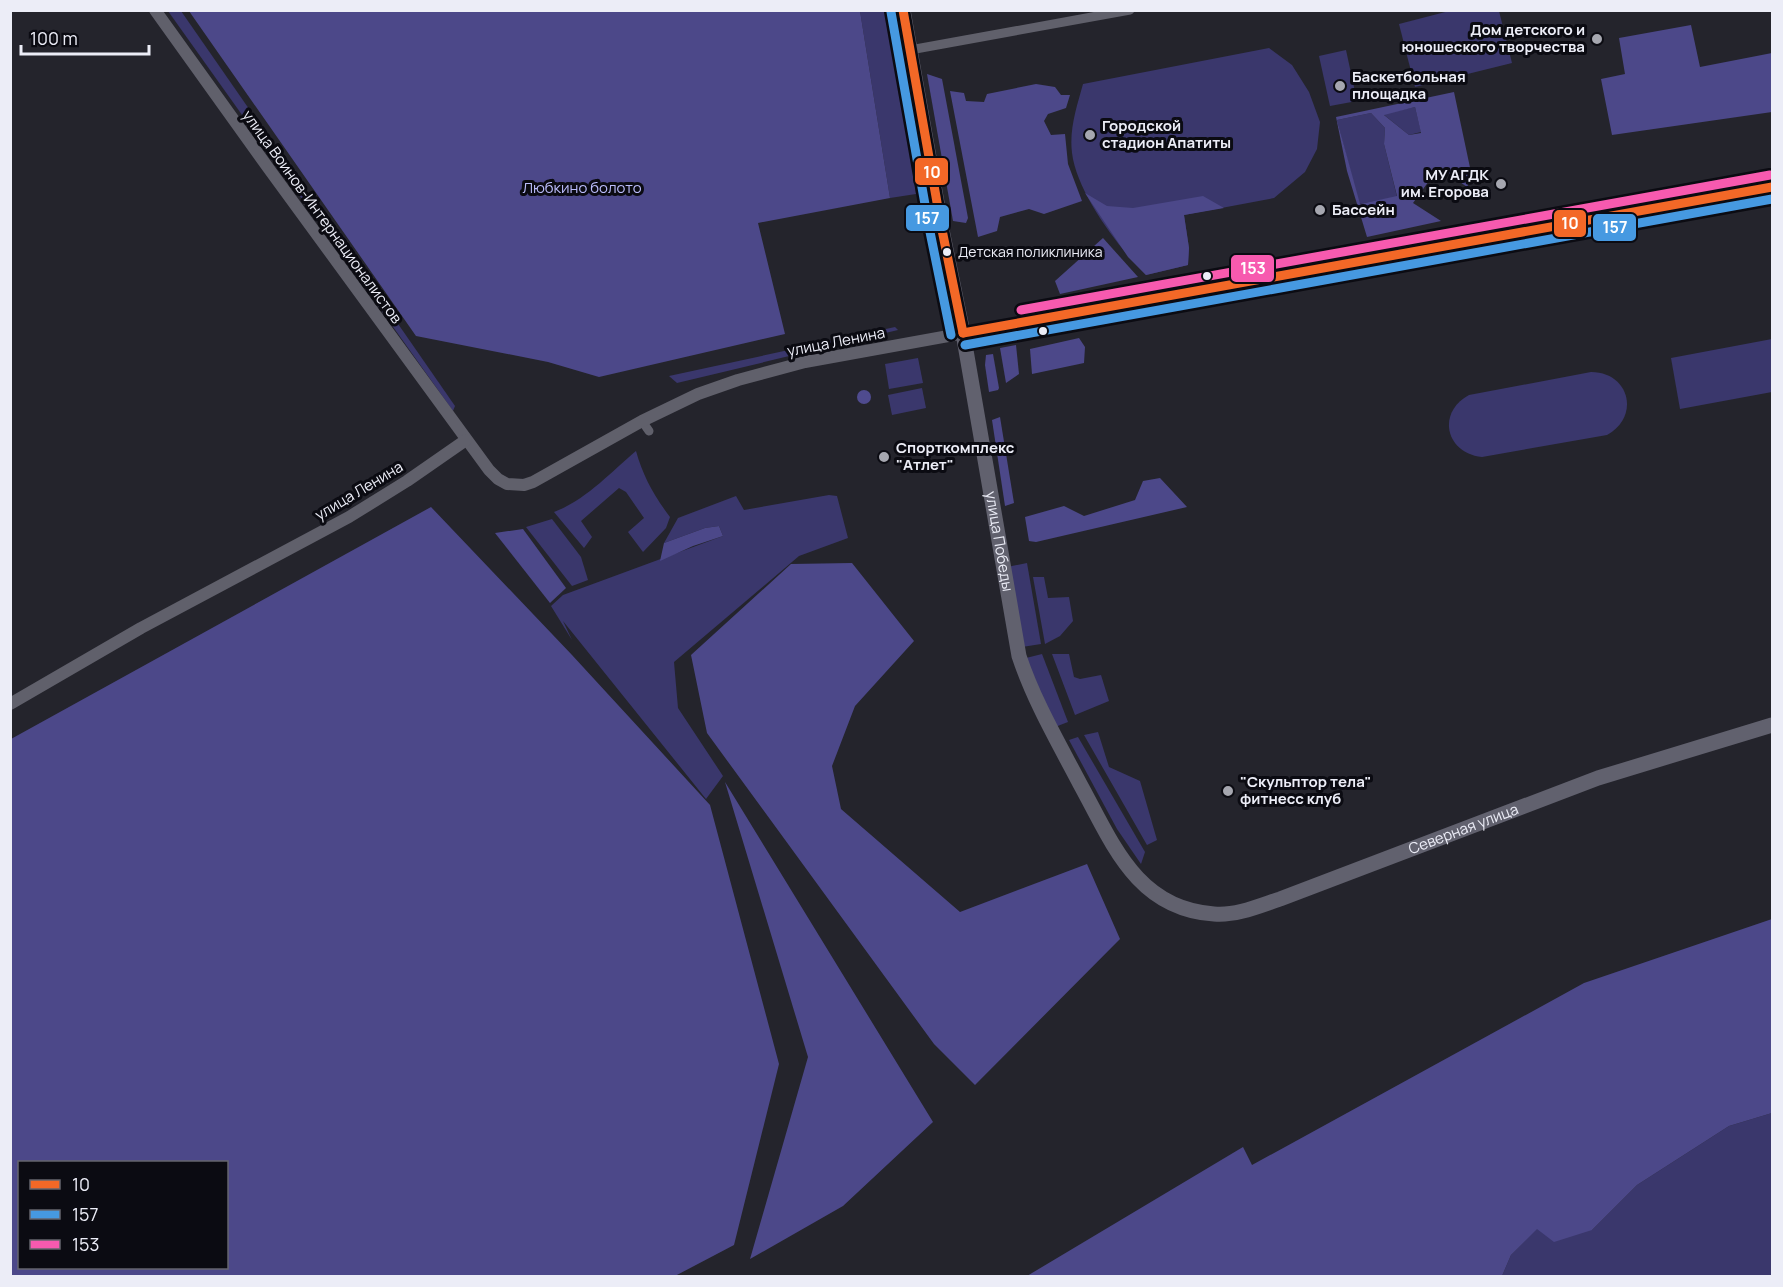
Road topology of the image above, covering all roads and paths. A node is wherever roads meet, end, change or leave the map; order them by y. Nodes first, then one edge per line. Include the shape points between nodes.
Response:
1 (155, 10) edge
2 (903, 10) edge
3 (1130, 10) edge
4 (910, 50) junction
5 (1773, 187) edge
6 (963, 333) junction
7 (466, 440) junction
8 (10, 704) edge
9 (1773, 725) edge
10 (1156, 895) joint

1 - 7 street, улица Воинов-Интернационалистов
2 - 4 main road, улица Победы
3 - 4 street
4 - 6 main road, улица Победы
5 - 6 street, улица Ленина
6 - 7 street, улица Ленина via 805,362 738,380 698,394 646,426 524,485 498,479
6 - 10 main road, улица Победы via 1019,656 1029,686 1117,851 1138,880
7 - 8 street, улица Ленина via 349,517 141,628
9 - 10 main road, Северная улица via 1598,778 1243,911 1215,915 1198,912

